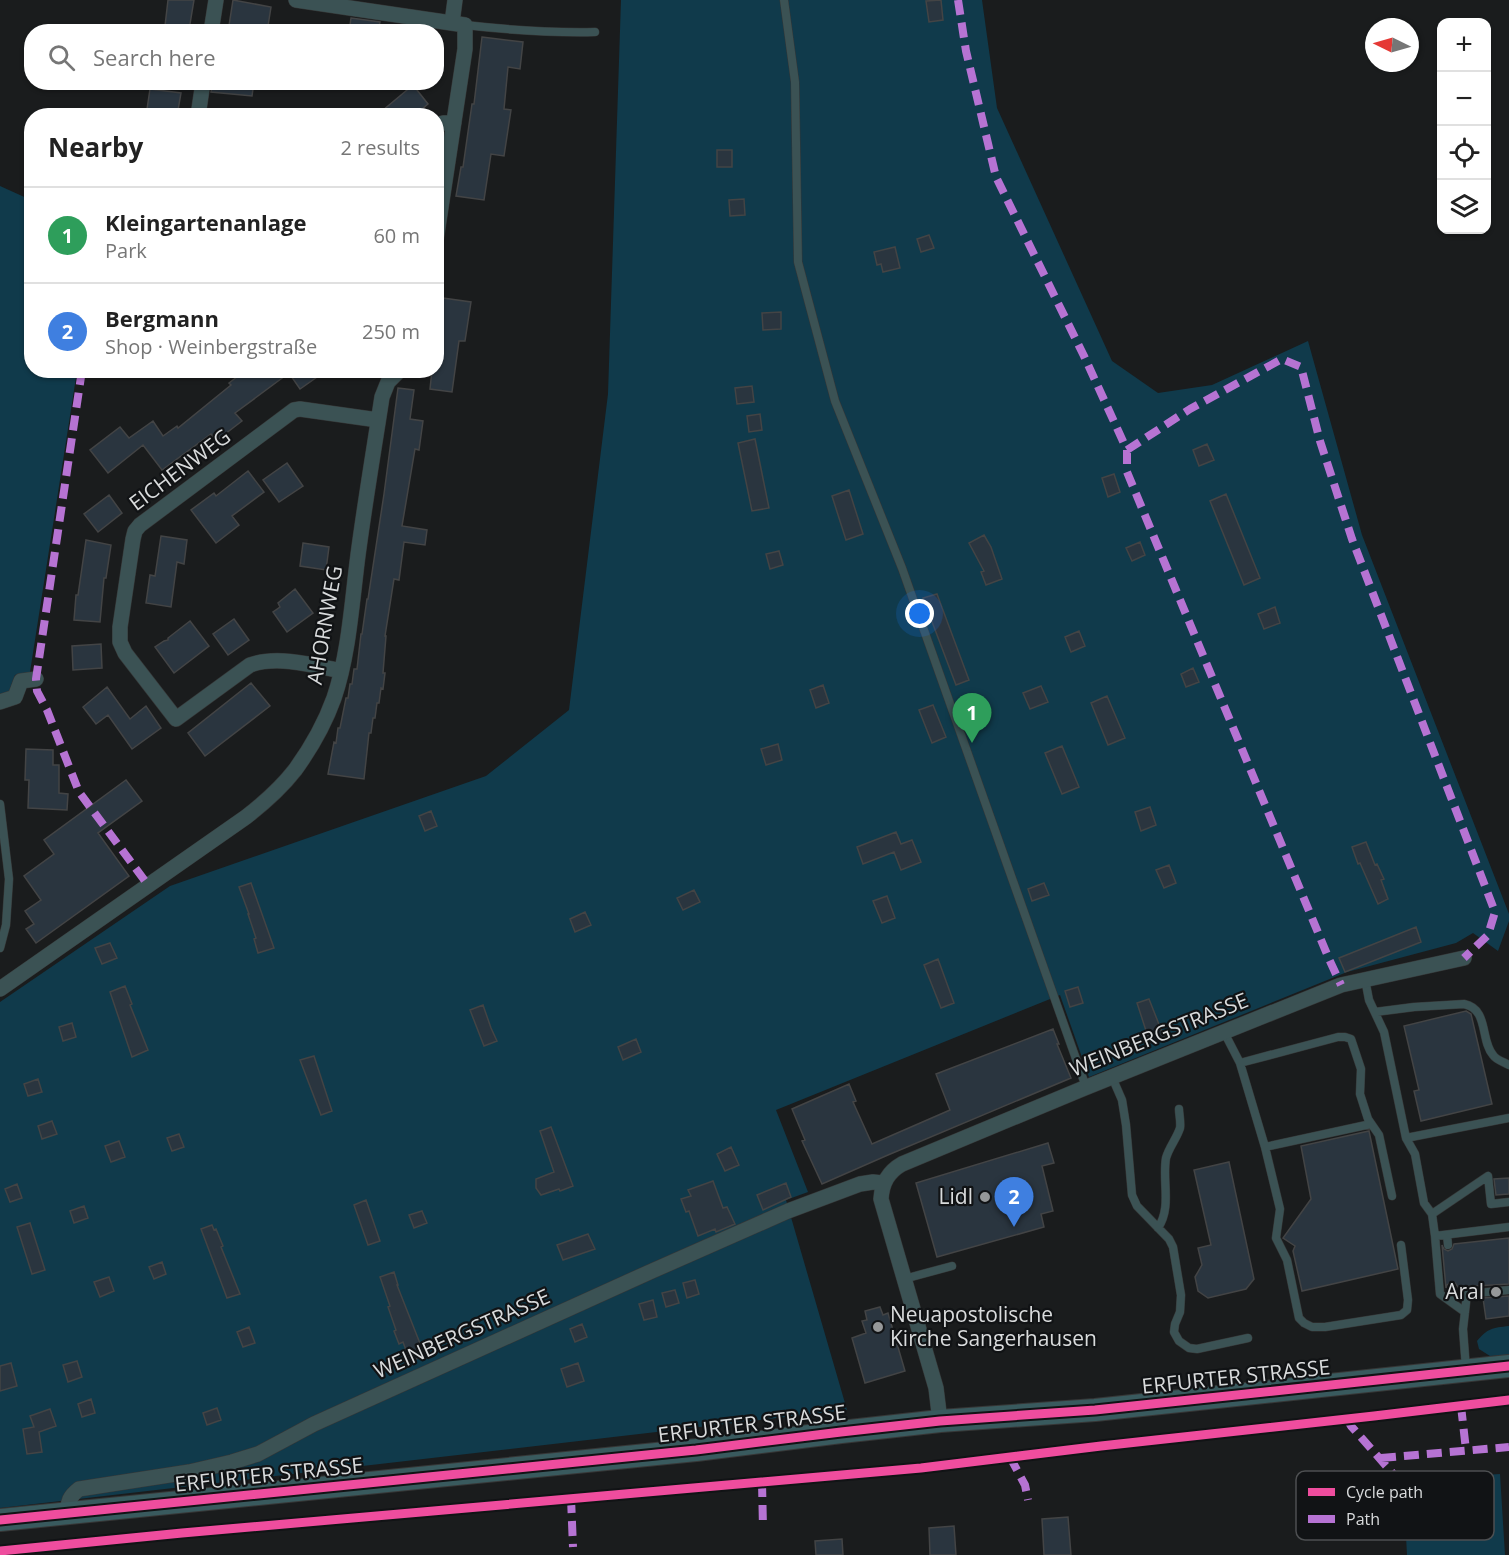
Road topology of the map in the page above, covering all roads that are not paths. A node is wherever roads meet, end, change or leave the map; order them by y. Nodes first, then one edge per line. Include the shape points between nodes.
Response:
1 (216, 0) edge
2 (455, 0) edge
3 (784, 0) edge
4 (304, 1) edge
5 (212, 24) edge
6 (459, 24) junction
7 (595, 32) dead end
8 (202, 90) edge
9 (199, 108) edge
10 (444, 123) edge
11 (454, 123) junction
12 (444, 188) edge
13 (392, 378) edge
14 (378, 420) junction
15 (341, 671) junction
16 (36, 679) dead end
17 (0, 702) edge
18 (0, 804) edge
19 (0, 948) edge
20 (1464, 958) dead end
21 (1365, 979) junction
22 (0, 989) edge
23 (1375, 1012) junction
24 (1224, 1032) junction
25 (1240, 1063) junction
26 (1509, 1065) edge
27 (1112, 1077) junction
28 (1086, 1087) junction
29 (1179, 1109) dead end
30 (1509, 1118) edge
31 (1371, 1124) junction
32 (1406, 1138) junction
33 (1265, 1147) junction
34 (884, 1183) junction
35 (1392, 1196) dead end
36 (1509, 1202) edge
37 (1432, 1214) junction
38 (1509, 1227) edge
39 (1158, 1228) junction
40 (1447, 1235) junction
41 (1435, 1236) junction
42 (1401, 1245) dead end
43 (1448, 1245) dead end
44 (952, 1266) dead end
45 (904, 1279) junction
46 (1452, 1288) dead end
47 (1509, 1290) edge
48 (1454, 1303) junction
49 (1465, 1312) junction
50 (1248, 1338) dead end
51 (1509, 1366) edge
52 (1467, 1371) junction
53 (940, 1421) junction
54 (68, 1514) junction
55 (0, 1520) edge

1 - 5 street
2 - 6 street
3 - 28 lane via 795,82 798,262 835,401 902,568
4 - 6 street
6 - 7 lane
6 - 11 street via 465,50
8 - 9 street
10 - 11 street
11 - 12 street
13 - 14 street, AHORNWEG via 384,389
14 - 15 street, AHORNWEG
14 - 15 street, EICHENWEG via 294,410 140,525 133,539 120,642 176,719 260,661
15 - 22 street, AHORNWEG via 324,722 309,750 281,786 246,817
16 - 17 street via 21,681 15,697
18 - 19 lane via 9,879
20 - 21 street, WEINBERGSTRASSE
21 - 23 lane
21 - 24 street, WEINBERGSTRASSE
23 - 26 lane via 1469,1005 1478,1012 1494,1057
23 - 32 lane via 1384,1032
24 - 25 lane
24 - 27 street, WEINBERGSTRASSE
25 - 31 lane via 1338,1037 1351,1039 1361,1069 1360,1094
25 - 33 lane
27 - 28 street, WEINBERGSTRASSE
27 - 39 lane via 1122,1100 1132,1195
28 - 34 street, WEINBERGSTRASSE via 902,1164 893,1169
29 - 39 lane via 1180,1127 1167,1158 1164,1220
30 - 32 lane
31 - 33 lane
31 - 35 lane via 1379,1135
32 - 37 lane via 1415,1154 1424,1203
33 - 42 lane via 1280,1209 1276,1238 1287,1260 1299,1318 1304,1323 1325,1327 1401,1315 1407,1310 1408,1300
34 - 45 street via 881,1199
34 - 54 street, WEINBERGSTRASSE via 860,1184 788,1211 335,1414 258,1454 189,1472 79,1489 67,1505
36 - 37 lane via 1491,1204 1488,1176
37 - 41 lane
38 - 40 lane
39 - 50 lane via 1173,1246 1181,1295 1174,1332 1179,1341 1197,1349
40 - 41 lane
40 - 43 lane
41 - 48 lane via 1440,1294
44 - 45 lane
45 - 53 street via 936,1388
46 - 48 lane
47 - 49 lane via 1467,1294
48 - 49 lane
49 - 52 lane
51 - 52 main road, ERFURTER STRASSE
52 - 53 main road, ERFURTER STRASSE via 1095,1410
53 - 54 main road, ERFURTER STRASSE
54 - 55 main road, ERFURTER STRASSE

